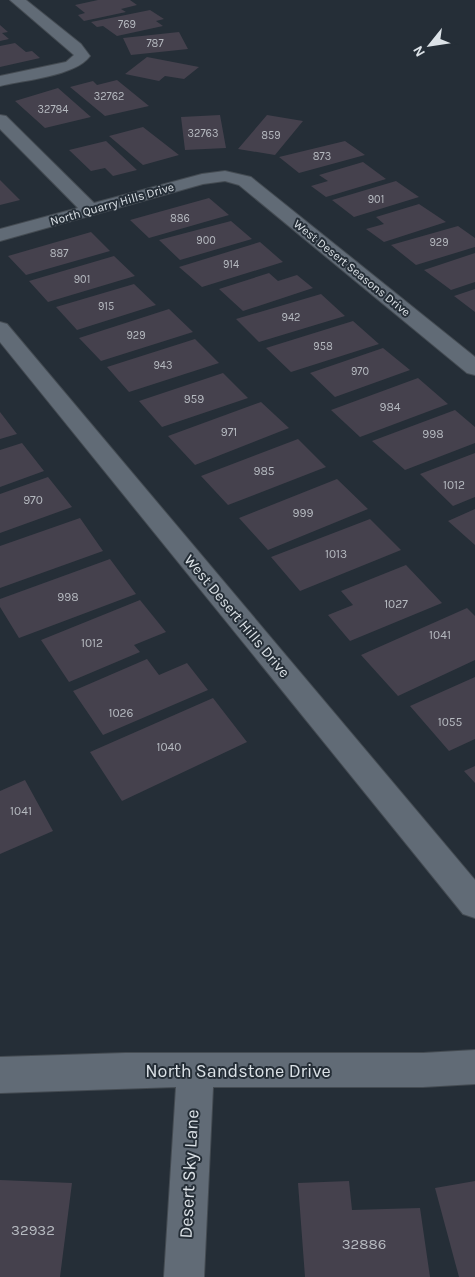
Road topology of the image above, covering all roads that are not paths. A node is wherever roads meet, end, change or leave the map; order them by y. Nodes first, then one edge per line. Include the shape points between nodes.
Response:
1 (17, 0) edge
2 (0, 81) edge
3 (0, 120) edge
4 (225, 176) joint
5 (91, 210) junction
6 (0, 235) edge
7 (2, 332) edge
8 (475, 368) edge
9 (475, 904) edge
10 (475, 1067) edge
11 (195, 1071) junction
12 (0, 1075) edge
13 (184, 1277) edge

1 - 2 street via 76,47 82,56 71,65
3 - 5 street
4 - 5 street, North Quarry Hills Drive via 202,179
4 - 8 street, West Desert Seasons Drive via 245,181
5 - 6 street, North Quarry Hills Drive
7 - 9 street, West Desert Hills Drive
10 - 11 street, North Sandstone Drive
11 - 12 street, North Sandstone Drive
11 - 13 street, Desert Sky Lane

